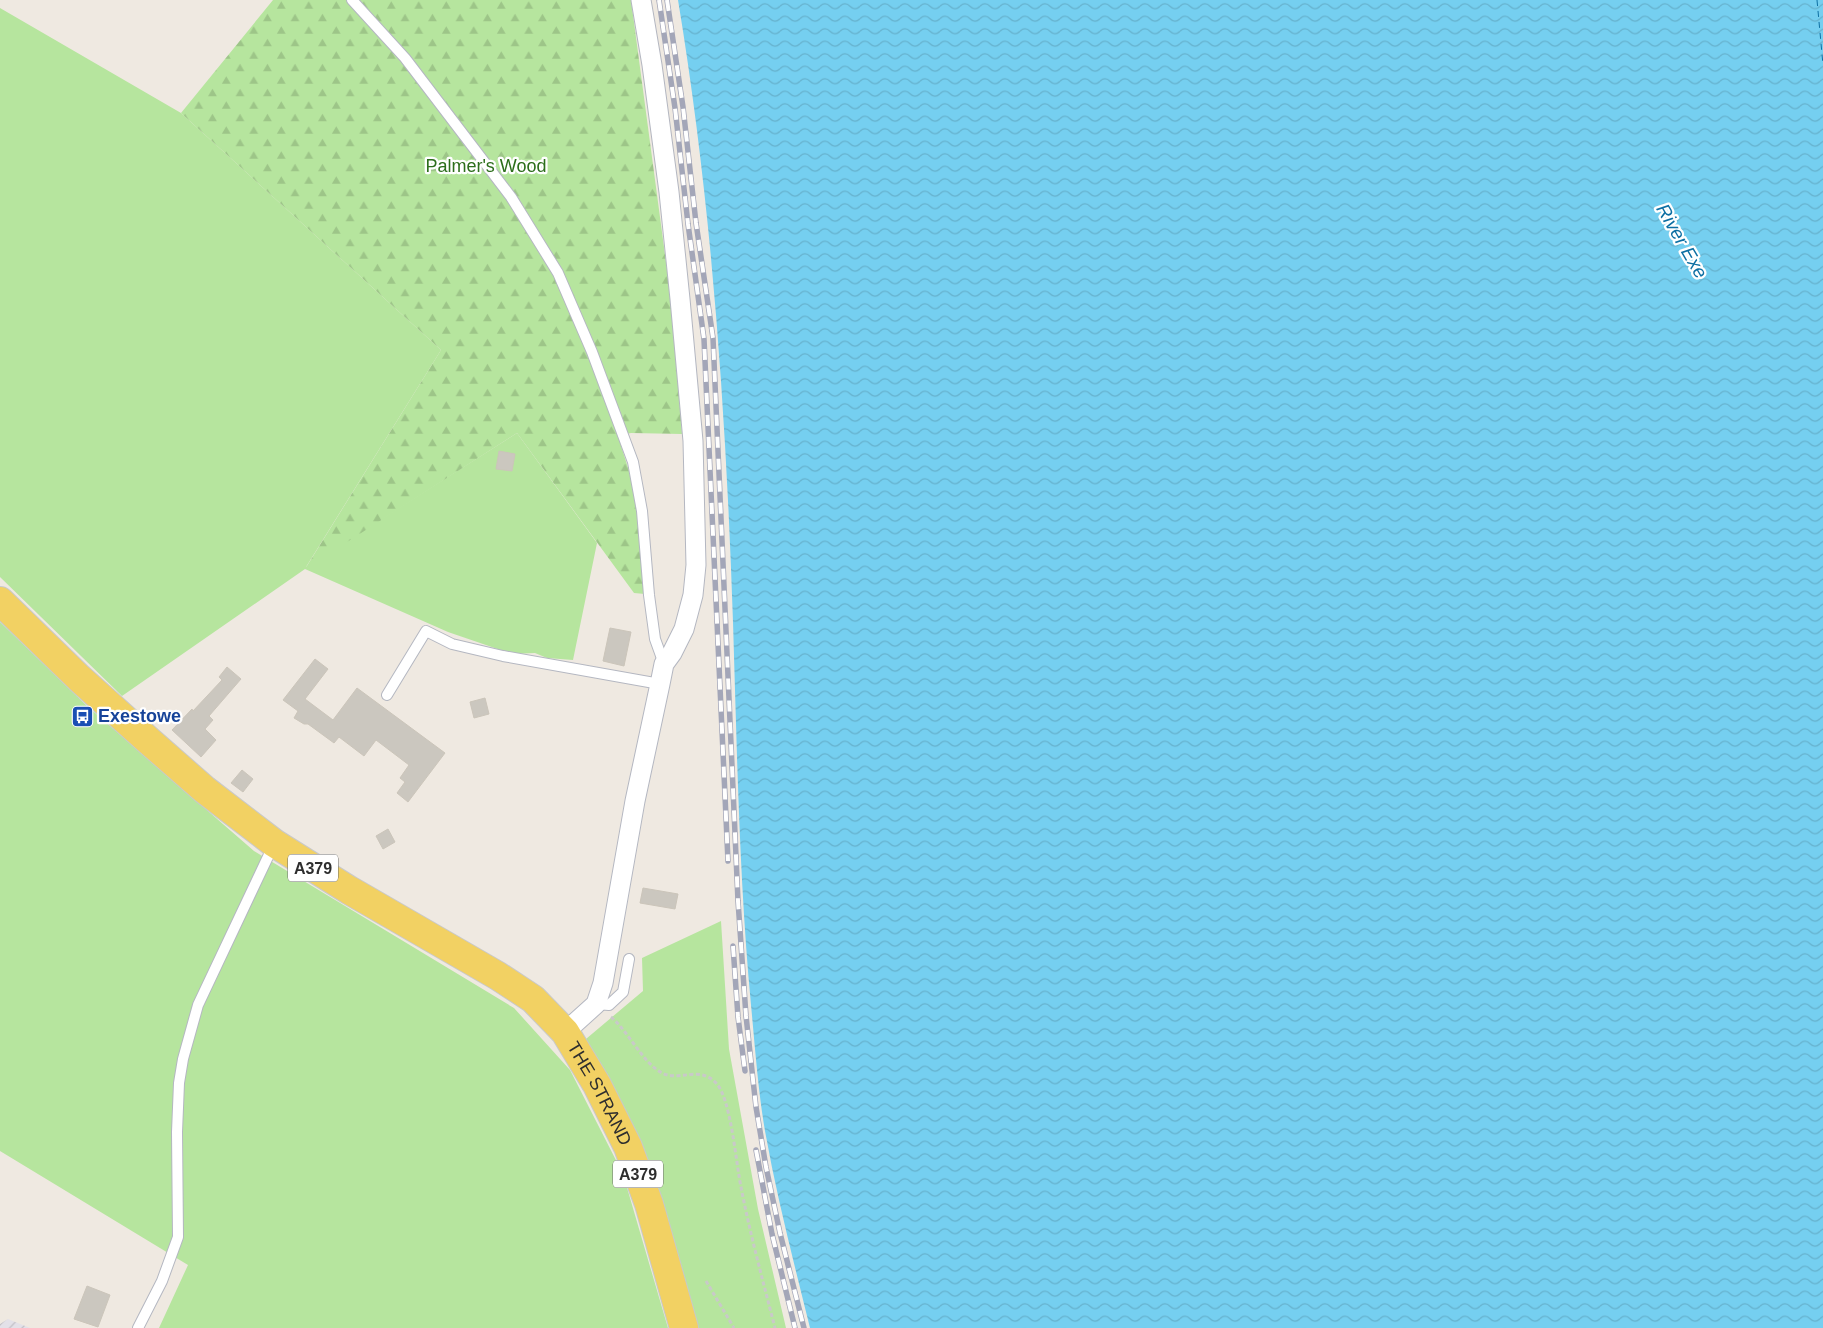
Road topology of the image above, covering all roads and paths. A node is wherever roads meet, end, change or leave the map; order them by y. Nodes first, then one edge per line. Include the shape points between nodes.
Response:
1 (352, 0) edge
2 (641, 0) edge
3 (0, 601) edge
4 (664, 664) junction
5 (660, 684) junction
6 (387, 695) dead end
7 (274, 843) junction
8 (629, 960) dead end
9 (596, 1004) junction
10 (565, 1032) junction
11 (706, 1281) dead end
12 (138, 1328) edge
13 (684, 1328) edge
14 (734, 1328) edge
15 (775, 1328) edge

1 - 4 lane via 405,58 511,196 558,274 592,352 633,462 642,511 649,595 656,639
2 - 4 street via 669,192 693,441 695,582 684,629
3 - 7 main road, A379 via 149,741 205,790
4 - 5 street
5 - 6 lane via 503,656 452,644 426,631
5 - 9 street via 635,801 603,983
7 - 10 main road, A379 via 498,976 532,999
7 - 12 lane via 198,1005 179,1083 178,1237 162,1281
8 - 9 lane via 623,992 609,1005
9 - 10 street
9 - 15 path via 616,1021 652,1065 664,1074 699,1074 718,1085 728,1114 740,1187
10 - 13 main road, THE STRAND / A379 via 628,1146 649,1204
11 - 14 path

